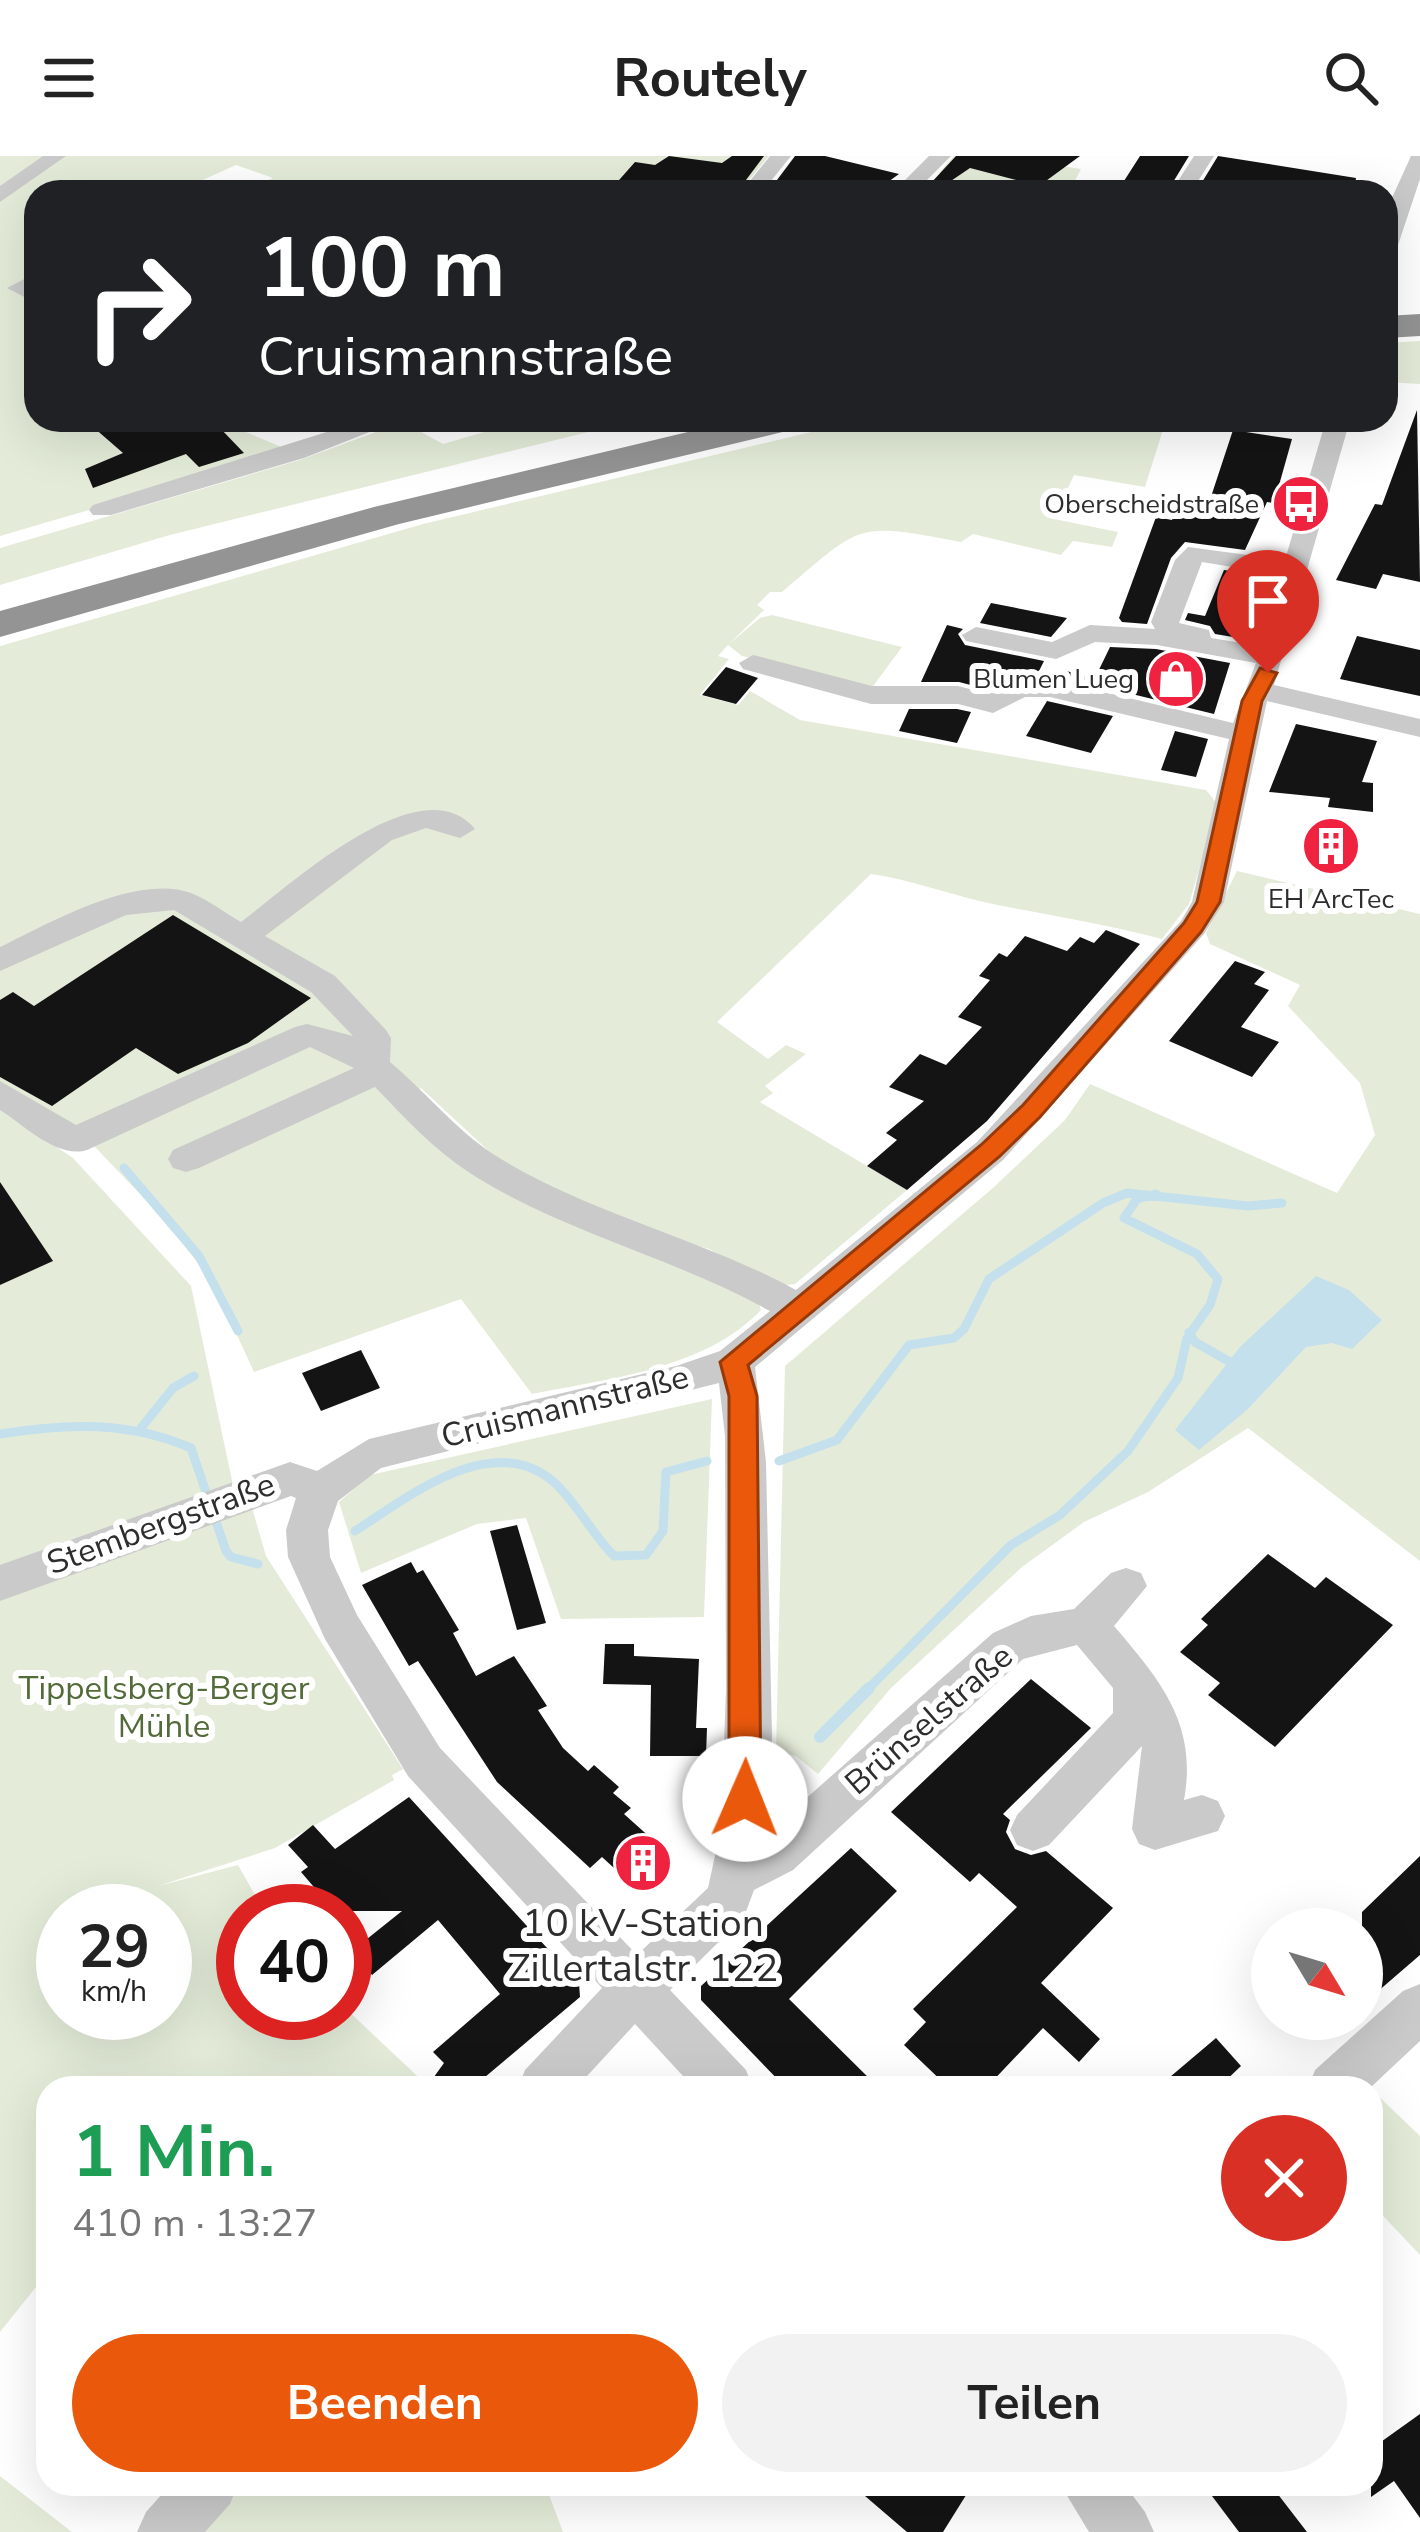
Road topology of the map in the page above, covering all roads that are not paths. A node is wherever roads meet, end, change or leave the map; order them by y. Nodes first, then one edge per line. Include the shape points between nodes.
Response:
1 (56, 156) edge
2 (781, 156) edge
3 (941, 156) edge
4 (1420, 158) edge
5 (762, 180) edge
6 (916, 180) edge
7 (0, 196) edge
8 (1398, 210) edge
9 (354, 432) edge
10 (654, 432) edge
11 (735, 432) edge
12 (1335, 432) edge
13 (102, 510) dead end
14 (1296, 569) junction
15 (0, 603) edge
16 (0, 624) edge
17 (976, 635) dead end
18 (1273, 653) junction
19 (753, 663) dead end
20 (1258, 690) junction
21 (1420, 728) edge
22 (1244, 734) junction
23 (460, 829) dead end
24 (244, 936) junction
25 (0, 960) edge
26 (344, 1004) junction
27 (308, 1035) junction
28 (374, 1068) junction
29 (0, 1093) edge
30 (186, 1160) dead end
31 (799, 1309) junction
32 (734, 1362) junction
33 (323, 1489) junction
34 (0, 1583) edge
35 (1126, 1586) dead end
36 (1086, 1625) junction
37 (1135, 1684) junction
38 (1202, 1816) dead end
39 (1033, 1830) dead end
40 (739, 1874) junction
41 (635, 1988) junction
42 (1420, 2008) edge
43 (554, 2076) edge
44 (717, 2076) edge
45 (1346, 2076) edge
46 (199, 2496) edge
47 (1097, 2496) edge
48 (166, 2532) edge
49 (1125, 2532) edge

1 - 7 street
2 - 5 street
3 - 6 street
4 - 8 street
9 - 13 street
10 - 15 highway via 335,509
11 - 16 highway via 432,504
12 - 14 street, Cruismannstraße
14 - 18 street, Cruismannstraße
14 - 18 street via 1197,553 1165,622
17 - 18 street via 1056,652 1090,633
18 - 20 street, Cruismannstraße
19 - 22 street via 871,695 958,695 993,704 1019,689 1050,688
20 - 21 street
20 - 22 street, Cruismannstraße
22 - 31 street, Cruismannstraße via 1208,902 1193,927 1031,1111
23 - 24 street via 426,818 381,833
24 - 25 street via 158,895
24 - 26 street
26 - 27 street
26 - 28 street via 374,1038
27 - 28 street via 327,1036
27 - 29 street via 74,1141
28 - 30 street
28 - 31 street via 450,1141 510,1181 558,1207 707,1261
31 - 32 street, Cruismannstraße
32 - 33 street, Cruismannstraße via 369,1455
32 - 40 street via 743,1396 745,1525
33 - 34 street, Stembergstraße via 290,1478
33 - 41 street via 307,1530 309,1557 340,1626 414,1746
35 - 36 street
36 - 37 street
36 - 40 street, Brünselstraße via 1008,1646 776,1855
37 - 38 street via 1160,1714 1168,1747 1155,1828
37 - 39 street via 1136,1716 1120,1742
40 - 41 street, Brünselstraße via 727,1901
41 - 43 street, Brünselstraße
41 - 44 street
42 - 45 street
46 - 48 street
47 - 49 street

